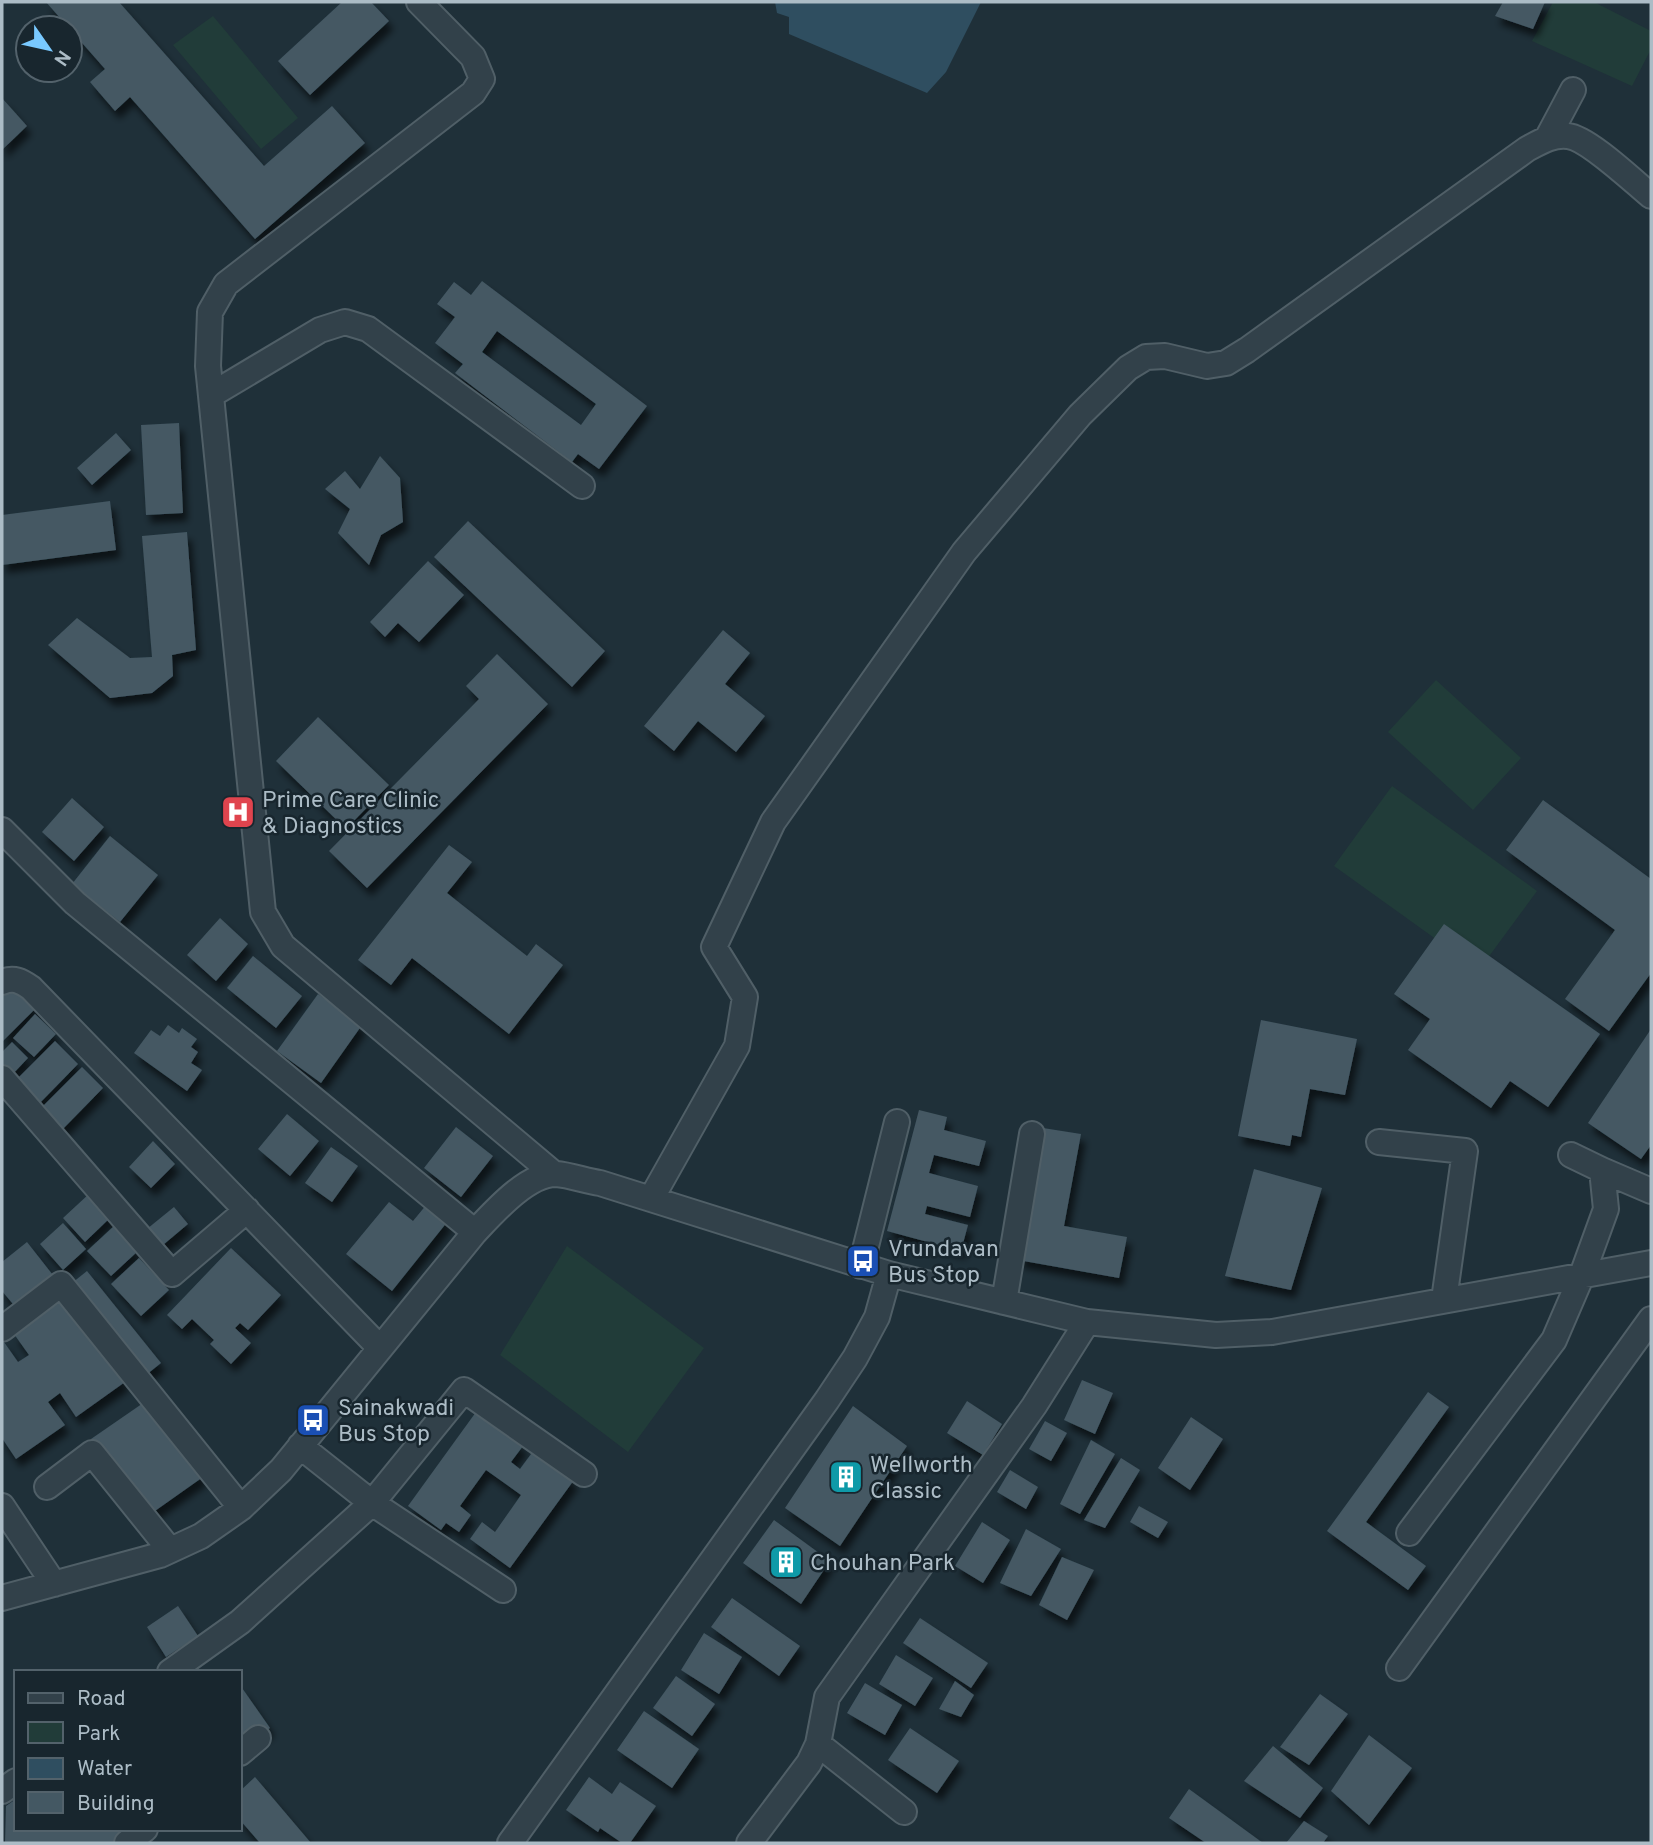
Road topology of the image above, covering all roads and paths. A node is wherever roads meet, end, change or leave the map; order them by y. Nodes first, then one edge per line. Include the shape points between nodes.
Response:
1 (419, 2) edge
2 (1573, 90) dead end
3 (1548, 138) junction
4 (1651, 196) edge
5 (211, 395) junction
6 (582, 485) dead end
7 (2, 830) edge
8 (2, 982) edge
9 (2, 1078) edge
10 (897, 1122) dead end
11 (1032, 1134) dead end
12 (1379, 1142) dead end
13 (1571, 1155) dead end
14 (1602, 1170) junction
15 (555, 1174) junction
16 (1651, 1191) edge
17 (651, 1199) junction
18 (247, 1210) junction
19 (475, 1231) junction
20 (1651, 1263) edge
21 (861, 1266) junction
22 (889, 1274) junction
23 (1582, 1275) junction
24 (1444, 1300) junction
25 (1004, 1302) junction
26 (1651, 1319) edge
27 (1087, 1322) junction
28 (2, 1329) edge
29 (380, 1348) junction
30 (300, 1446) junction
31 (584, 1474) dead end
32 (47, 1486) dead end
33 (372, 1503) junction
34 (2, 1506) edge
35 (241, 1508) junction
36 (1409, 1533) dead end
37 (170, 1550) junction
38 (54, 1584) junction
39 (503, 1590) dead end
40 (2, 1598) edge
41 (1399, 1668) dead end
42 (173, 1670) edge
43 (818, 1744) junction
44 (904, 1812) dead end
45 (142, 1831) edge
46 (127, 1843) edge
47 (510, 1843) edge
48 (749, 1843) edge

1 - 5 street via 473,57 482,79 473,93 226,284 209,312
2 - 3 street
3 - 4 street via 1569,136 1588,145
3 - 17 street via 1226,363 1207,366 1165,356 1146,357 1128,368 1080,415 964,552 773,822 714,947 745,997 737,1046
5 - 6 street via 320,330 345,322 368,330
5 - 15 street via 263,912 283,946
7 - 19 street via 75,903
8 - 18 street via 10,978 32,988
9 - 18 street via 172,1274
10 - 21 street
11 - 25 street
12 - 24 street via 1465,1151
13 - 14 street
14 - 16 street
14 - 23 street via 1606,1209
15 - 17 street
15 - 19 street via 505,1200
17 - 21 street
18 - 29 street
19 - 29 street
20 - 23 street
21 - 22 street
22 - 25 street
22 - 47 street via 877,1317 848,1368
23 - 24 street
23 - 36 street via 1554,1340
24 - 27 street via 1272,1332 1216,1335
25 - 27 street
26 - 41 street
27 - 43 street via 1034,1406 827,1697
28 - 35 street via 61,1284
29 - 30 street
30 - 33 street
30 - 35 street
31 - 33 street via 464,1390
32 - 37 street via 92,1453
33 - 39 street
33 - 42 street via 240,1622
34 - 38 street
35 - 37 street via 201,1536
37 - 38 street
38 - 40 street
43 - 44 street
43 - 48 street
45 - 46 street

